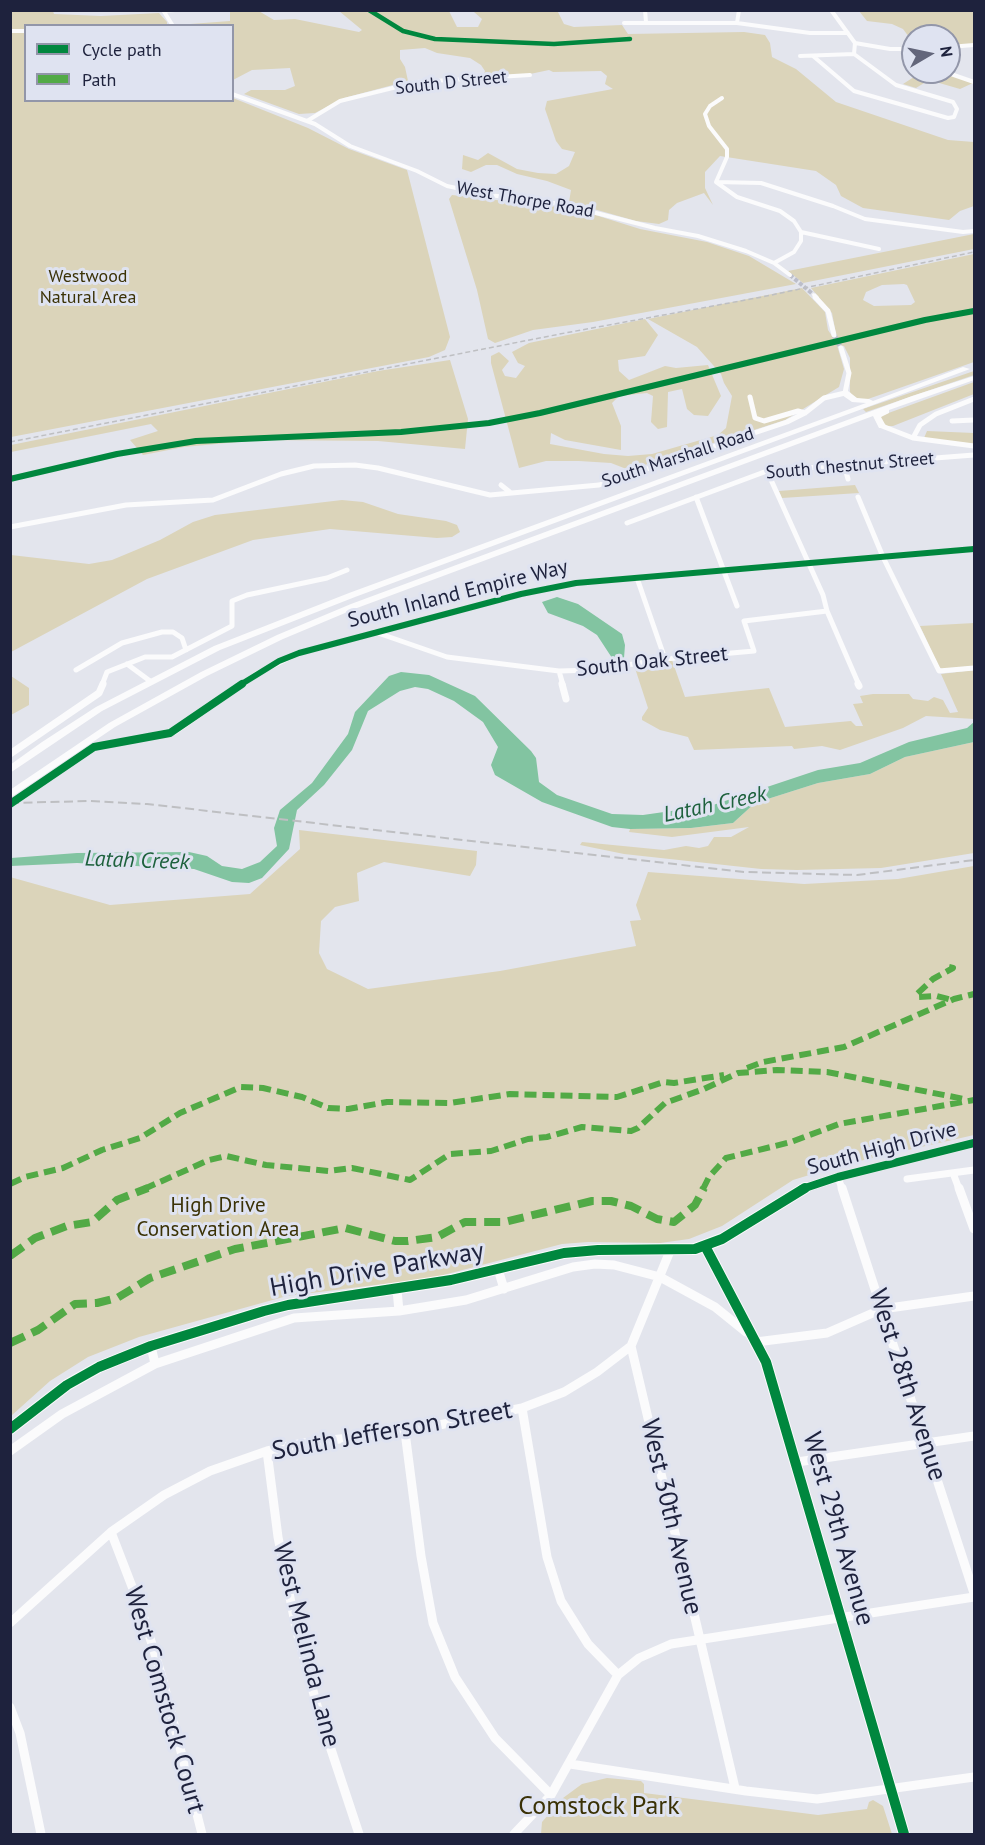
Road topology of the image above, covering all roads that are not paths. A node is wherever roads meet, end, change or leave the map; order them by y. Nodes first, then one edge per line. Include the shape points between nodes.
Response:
1 (175, 10) edge
2 (647, 10) edge
3 (739, 10) edge
4 (831, 10) edge
5 (163, 11) edge
6 (645, 19) junction
7 (624, 23) dead end
8 (738, 23) junction
9 (172, 24) edge
10 (848, 33) junction
11 (855, 43) junction
12 (901, 49) edge
13 (854, 54) junction
14 (800, 56) dead end
15 (813, 56) junction
16 (530, 75) dead end
17 (234, 94) edge
18 (722, 98) dead end
19 (307, 121) junction
20 (716, 182) junction
21 (975, 231) edge
22 (801, 232) junction
23 (879, 249) dead end
24 (774, 263) junction
25 (790, 275) tunnel mouth
26 (814, 295) tunnel mouth
27 (834, 335) tunnel mouth
28 (841, 348) tunnel mouth
29 (970, 368) edge
30 (975, 378) edge
31 (964, 381) junction
32 (845, 393) junction
33 (750, 397) dead end
34 (975, 399) edge
35 (849, 411) junction
36 (805, 413) junction
37 (975, 420) edge
38 (952, 421) dead end
39 (882, 426) junction
40 (835, 427) junction
41 (913, 438) junction
42 (975, 446) edge
43 (975, 455) edge
44 (844, 465) junction
45 (767, 471) junction
46 (848, 479) dead end
47 (501, 485) dead end
48 (511, 493) junction
49 (696, 497) junction
50 (858, 497) dead end
51 (587, 510) junction
52 (627, 523) dead end
53 (10, 527) edge
54 (520, 545) junction
55 (975, 549) edge
56 (884, 557) junction
57 (808, 563) junction
58 (347, 570) dead end
59 (724, 571) junction
60 (637, 578) junction
61 (737, 606) dead end
62 (827, 611) junction
63 (375, 632) junction
64 (186, 650) junction
65 (665, 659) junction
66 (127, 664) junction
67 (975, 668) edge
68 (76, 670) dead end
69 (559, 671) junction
70 (150, 681) junction
71 (859, 686) dead end
72 (566, 699) dead end
73 (153, 736) dead end
74 (10, 754) edge
75 (10, 770) edge
76 (10, 795) edge
77 (975, 1143) edge
78 (975, 1170) edge
79 (953, 1173) junction
80 (838, 1177) junction
81 (907, 1179) dead end
82 (975, 1228) edge
83 (705, 1246) junction
84 (670, 1251) junction
85 (498, 1269) junction
86 (660, 1277) junction
87 (504, 1289) junction
88 (397, 1290) junction
89 (975, 1296) edge
90 (882, 1309) junction
91 (399, 1311) junction
92 (757, 1343) junction
93 (150, 1346) junction
94 (631, 1346) junction
95 (155, 1364) junction
96 (522, 1408) junction
97 (10, 1429) edge
98 (405, 1432) junction
99 (975, 1436) edge
100 (926, 1443) junction
101 (10, 1451) edge
102 (267, 1451) junction
103 (797, 1462) junction
104 (111, 1532) junction
105 (975, 1595) edge
106 (842, 1617) junction
107 (10, 1623) edge
108 (699, 1639) junction
109 (618, 1675) junction
110 (10, 1707) edge
111 (570, 1764) junction
112 (975, 1777) edge
113 (735, 1788) junction
114 (891, 1790) junction
115 (551, 1795) junction
116 (41, 1834) edge
117 (202, 1834) edge
118 (359, 1834) edge
119 (514, 1834) edge
120 (904, 1834) edge

1 - 5 street
2 - 6 street
3 - 8 street
4 - 10 street
5 - 9 street
6 - 7 street
6 - 8 street
8 - 10 street via 810,33
10 - 11 street
11 - 12 street
11 - 13 street
13 - 15 street
13 - 15 street via 896,85 953,102 957,109 954,117 854,91
14 - 15 street
16 - 19 street, South D Street via 417,82 340,101
17 - 19 street, West Thorpe Road
18 - 20 street via 705,114 727,149
19 - 24 street, West Thorpe Road via 350,146 452,187 561,204 698,236
20 - 21 street via 762,183 865,219
20 - 22 street via 737,197 780,211
22 - 23 street
22 - 24 street via 794,252
24 - 25 street, West Thorpe Road
26 - 27 street via 828,311
28 - 32 street via 849,373
29 - 32 highway via 869,401 855,400
29 - 35 highway
30 - 31 highway
31 - 39 highway via 881,413 877,419
31 - 40 highway
32 - 35 highway via 851,406
32 - 36 street, South Marshall Road via 824,398
33 - 36 street via 752,412 764,421 798,411
34 - 41 street via 936,414 920,425
35 - 51 highway
36 - 48 street, South Marshall Road via 616,480
37 - 38 street
39 - 40 highway via 865,422
39 - 41 street
40 - 54 highway via 530,546
41 - 42 street
43 - 44 street, South Chestnut Street
44 - 45 street, South Chestnut Street
44 - 46 street
45 - 49 street, South Chestnut Street
45 - 57 street
47 - 48 street
48 - 53 street, South Marshall Road via 490,495 355,465 324,465 281,474 213,500 126,505
49 - 52 street, South Chestnut Street
49 - 59 street
50 - 56 street
51 - 54 highway via 519,537
51 - 70 highway via 275,624
54 - 76 highway via 354,606 204,674 111,725
55 - 56 street, South Inland Empire Way
56 - 57 street, South Inland Empire Way
56 - 67 street via 939,671
57 - 59 street, South Inland Empire Way
57 - 62 street
58 - 64 street via 232,601 232,627
59 - 60 street, South Inland Empire Way
59 - 61 street
60 - 63 street, South Inland Empire Way via 576,583 521,594
60 - 65 street
62 - 65 street, South Oak Street via 744,621 754,651
62 - 71 street
63 - 69 street, South Oak Street via 447,657
63 - 73 street, South Inland Empire Way via 279,661 175,731
64 - 66 street via 172,657 145,657
64 - 68 street via 182,638 173,632 162,632 122,643
65 - 69 street, South Oak Street via 596,670
66 - 70 street
66 - 74 street via 107,672 99,693
69 - 72 street
70 - 75 highway via 99,709
77 - 80 main road, South High Drive
78 - 79 street
79 - 81 street
79 - 82 street
80 - 83 main road, South High Drive via 806,1187
80 - 90 street, West 28th Avenue
83 - 84 main road, South High Drive
83 - 92 main road, West 29th Avenue
84 - 85 main road, High Drive Parkway via 582,1250
84 - 86 street
85 - 87 street
85 - 88 main road, High Drive Parkway
86 - 87 street via 631,1268 595,1264
86 - 92 street via 715,1307
86 - 94 street
87 - 91 street
88 - 91 street
88 - 93 main road, High Drive Parkway via 288,1305
89 - 90 street
90 - 92 street via 828,1333
90 - 100 street, West 28th Avenue
91 - 95 street via 294,1318
92 - 103 main road, West 29th Avenue
93 - 95 street
93 - 97 main road, High Drive Parkway via 67,1385
94 - 96 street, South Jefferson Street via 564,1392
94 - 108 street, West 30th Avenue
95 - 101 street via 62,1414
96 - 98 street, South Jefferson Street
96 - 109 street via 547,1557 561,1601 588,1644
98 - 102 street, South Jefferson Street via 303,1443
98 - 115 street via 433,1623 450,1666 495,1738
99 - 100 street
100 - 103 street
100 - 105 street, West 28th Avenue
102 - 104 street, South Jefferson Street via 210,1471 164,1495
102 - 118 street, West Melinda Lane via 278,1537 296,1628
103 - 106 main road, West 29th Avenue
104 - 107 street, South Jefferson Street
104 - 117 street, West Comstock Court via 162,1677
105 - 106 street
106 - 108 street
106 - 114 main road, West 29th Avenue
108 - 109 street via 671,1644 639,1658
108 - 113 street, West 30th Avenue
109 - 111 street
110 - 116 street via 20,1733
111 - 113 street
111 - 115 street
112 - 114 street
113 - 114 street via 817,1799
114 - 120 main road, West 29th Avenue
115 - 119 street

